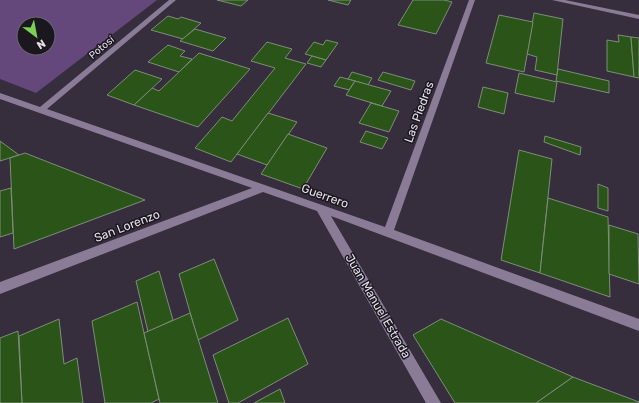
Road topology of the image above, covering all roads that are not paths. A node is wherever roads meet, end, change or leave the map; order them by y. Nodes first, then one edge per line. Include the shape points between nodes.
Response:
1 (173, 0) edge
2 (472, 0) edge
3 (555, 0) edge
4 (639, 16) edge
5 (0, 96) edge
6 (41, 110) junction
7 (264, 188) junction
8 (321, 208) junction
9 (388, 233) junction
10 (0, 288) edge
11 (639, 325) edge
12 (434, 403) edge

1 - 6 street, Potosí
2 - 9 street, Las Piedras
3 - 4 street
5 - 6 street, Guerrero
6 - 7 street, Guerrero
7 - 8 street, Guerrero
7 - 10 street, San Lorenzo
8 - 9 street, Guerrero
8 - 12 street, Juan Manuel Estrada
9 - 11 street, Guerrero

